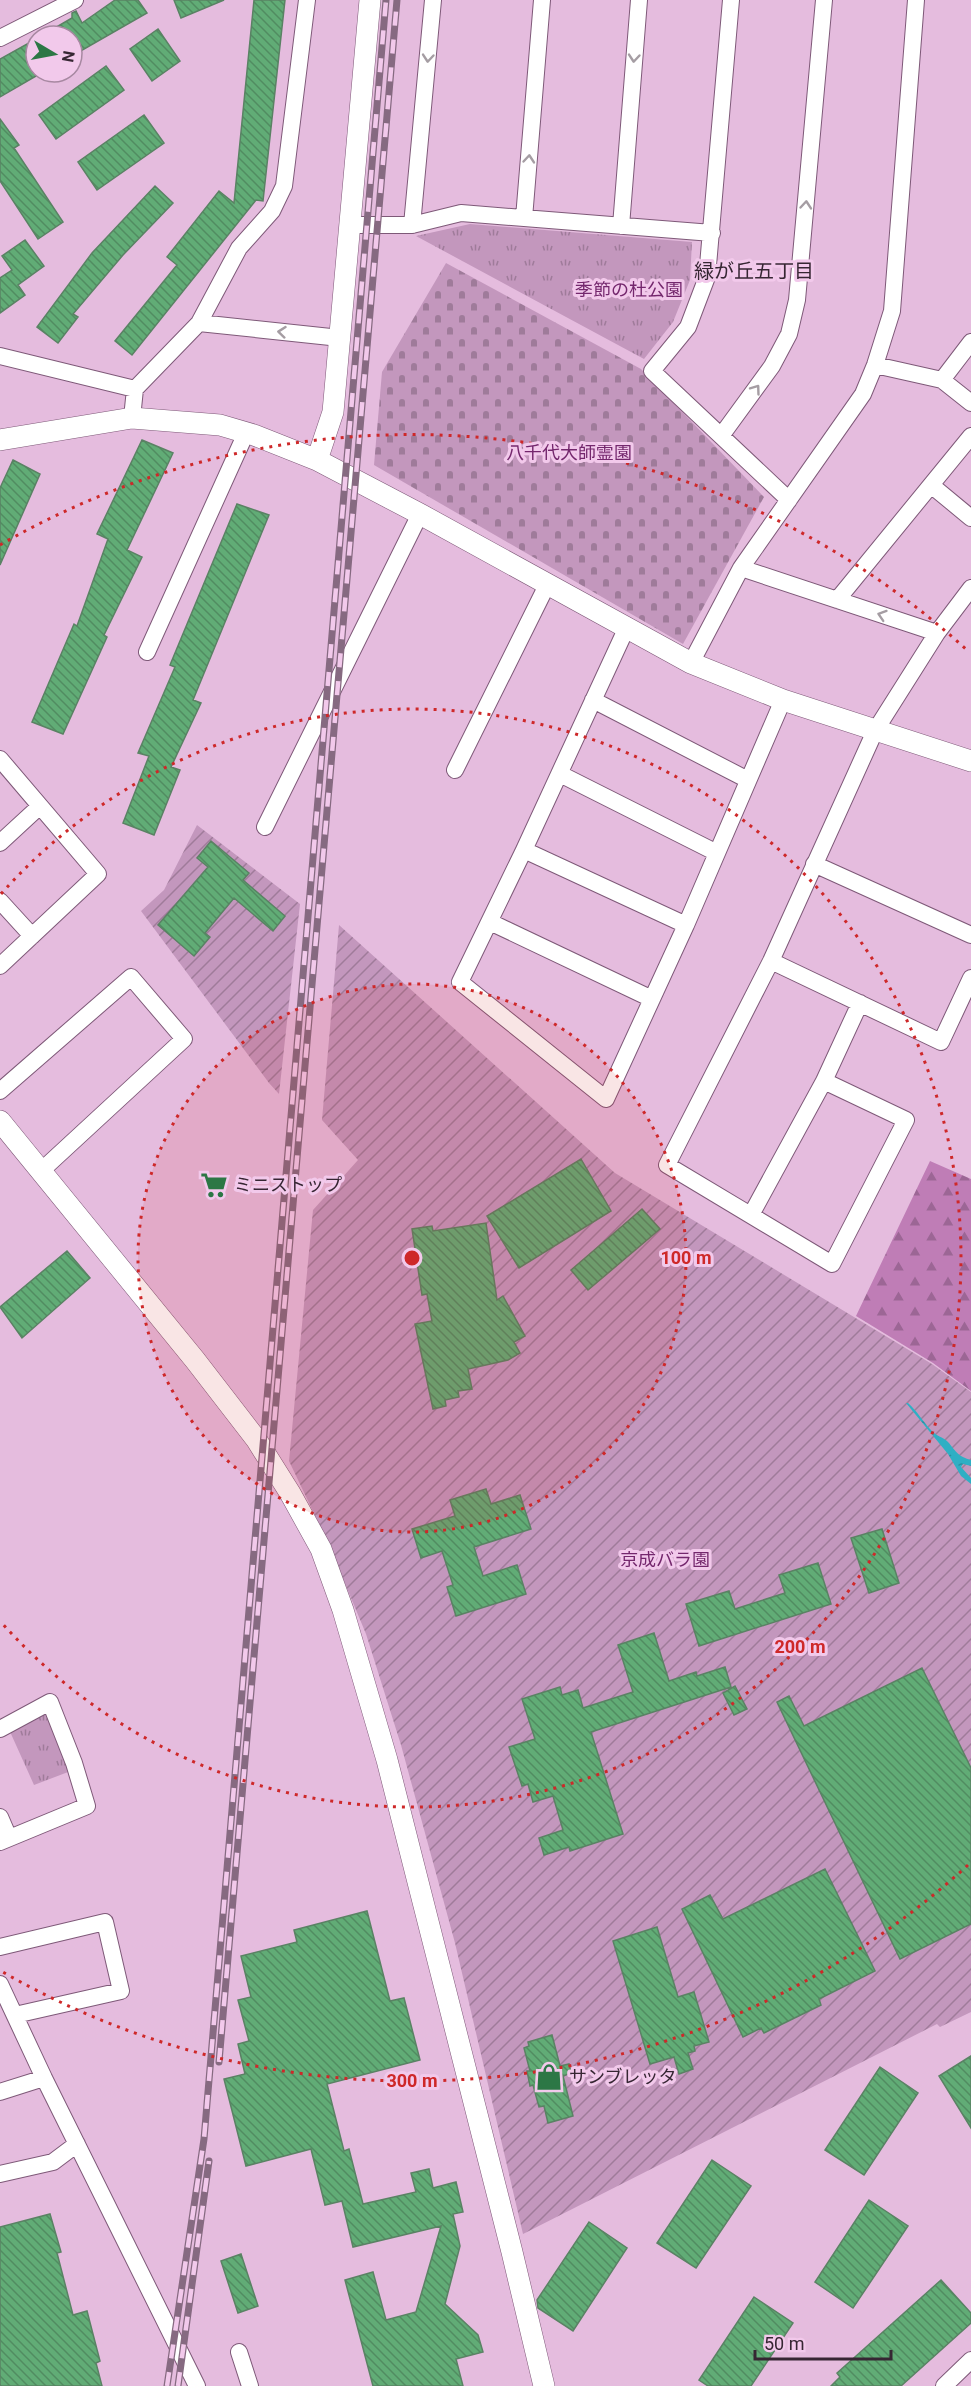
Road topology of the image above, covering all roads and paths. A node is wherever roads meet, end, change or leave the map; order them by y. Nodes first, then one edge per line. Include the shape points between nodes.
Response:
1 (75, 0) edge
2 (307, 0) edge
3 (370, 0) edge
4 (433, 0) edge
5 (542, 0) edge
6 (639, 0) edge
7 (731, 0) edge
8 (824, 0) edge
9 (916, 0) edge
10 (0, 38) edge
11 (524, 218) junction
12 (350, 225) junction
13 (412, 225) junction
14 (621, 226) junction
15 (712, 233) junction
16 (199, 323) junction
17 (340, 338) junction
18 (971, 342) edge
19 (0, 356) edge
20 (875, 365) junction
21 (942, 380) junction
22 (135, 389) junction
23 (971, 403) edge
24 (132, 418) junction
25 (246, 433) junction
26 (721, 436) junction
27 (971, 436) edge
28 (0, 441) edge
29 (317, 460) junction
30 (931, 485) junction
31 (789, 500) junction
32 (420, 514) junction
33 (971, 518) edge
34 (741, 568) junction
35 (547, 585) junction
36 (971, 588) edge
37 (837, 600) junction
38 (627, 627) junction
39 (938, 633) junction
40 (147, 652) dead end
41 (691, 663) junction
42 (593, 700) junction
43 (783, 700) junction
44 (875, 731) junction
45 (0, 759) edge
46 (971, 761) edge
47 (455, 770) dead end
48 (560, 774) junction
49 (748, 780) junction
50 (40, 806) junction
51 (265, 827) dead end
52 (0, 843) edge
53 (524, 850) junction
54 (717, 853) junction
55 (814, 864) junction
56 (0, 901) edge
57 (490, 922) junction
58 (686, 925) junction
59 (971, 935) edge
60 (32, 936) junction
61 (771, 961) junction
62 (0, 966) edge
63 (971, 978) edge
64 (652, 999) junction
65 (860, 1004) junction
66 (824, 1081) junction
67 (0, 1091) edge
68 (0, 1121) edge
69 (40, 1170) junction
70 (751, 1215) junction
71 (0, 1729) edge
72 (0, 1817) edge
73 (5, 1840) edge
74 (0, 1947) edge
75 (0, 1984) edge
76 (15, 2015) junction
77 (44, 2078) junction
78 (0, 2092) edge
79 (77, 2144) junction
80 (0, 2174) edge
81 (239, 2352) dead end
82 (971, 2360) edge
83 (197, 2386) edge
84 (250, 2386) edge
85 (544, 2386) edge
86 (944, 2386) edge

1 - 10 street
2 - 16 street via 284,186 272,211 239,248
3 - 12 street
4 -> 13 street
11 -> 5 street
6 -> 14 street
7 - 15 street
26 -> 8 street via 772,366 789,334 797,300
9 - 20 street via 892,311
11 - 13 street via 461,213
11 - 14 street
12 - 13 street
12 - 17 street
14 - 15 street
15 - 26 street via 707,277 688,327 652,370
17 -> 16 street
16 - 22 street
17 - 29 street via 333,412
18 - 21 street
19 - 22 street
20 - 21 street
20 - 31 street via 863,394
21 - 23 street
22 - 24 street
24 - 25 street via 220,425
24 - 28 street
25 - 29 street
25 - 40 street
26 - 31 street
27 - 30 street
29 - 32 street
30 - 33 street
30 - 37 street
31 - 34 street
32 - 35 street
32 - 51 street
34 - 37 street
34 - 41 street
35 - 38 street
35 - 47 street
36 - 39 street
39 -> 37 street
38 - 41 street
38 - 42 street
39 - 44 street
41 - 43 street
42 - 48 street
42 - 49 street
43 - 44 street
43 - 49 street
44 - 46 street
44 - 55 street
45 - 50 street
48 - 53 street
48 - 54 street
49 - 54 street
50 - 52 street
50 - 60 street via 98,874
53 - 57 street
53 - 58 street
54 - 58 street
55 - 59 street
55 - 61 street
56 - 60 street
57 - 64 street
57 - 64 street via 460,982 606,1099
58 - 64 street
60 - 62 street
61 - 65 street
61 - 70 street via 667,1165
63 - 65 street via 941,1042
65 - 66 street
66 - 70 street
66 - 70 street via 906,1120 832,1264
67 - 69 street via 131,977 184,1039
68 - 69 street
69 - 85 street via 256,1439 321,1550 387,1760
71 - 73 street via 50,1702 87,1806
72 - 73 street
74 - 76 street via 105,1922 121,1991
75 - 76 street
76 - 77 street
77 - 78 street
77 - 79 street
79 - 80 street via 53,2162
79 - 83 street
81 - 84 street
82 - 86 street

